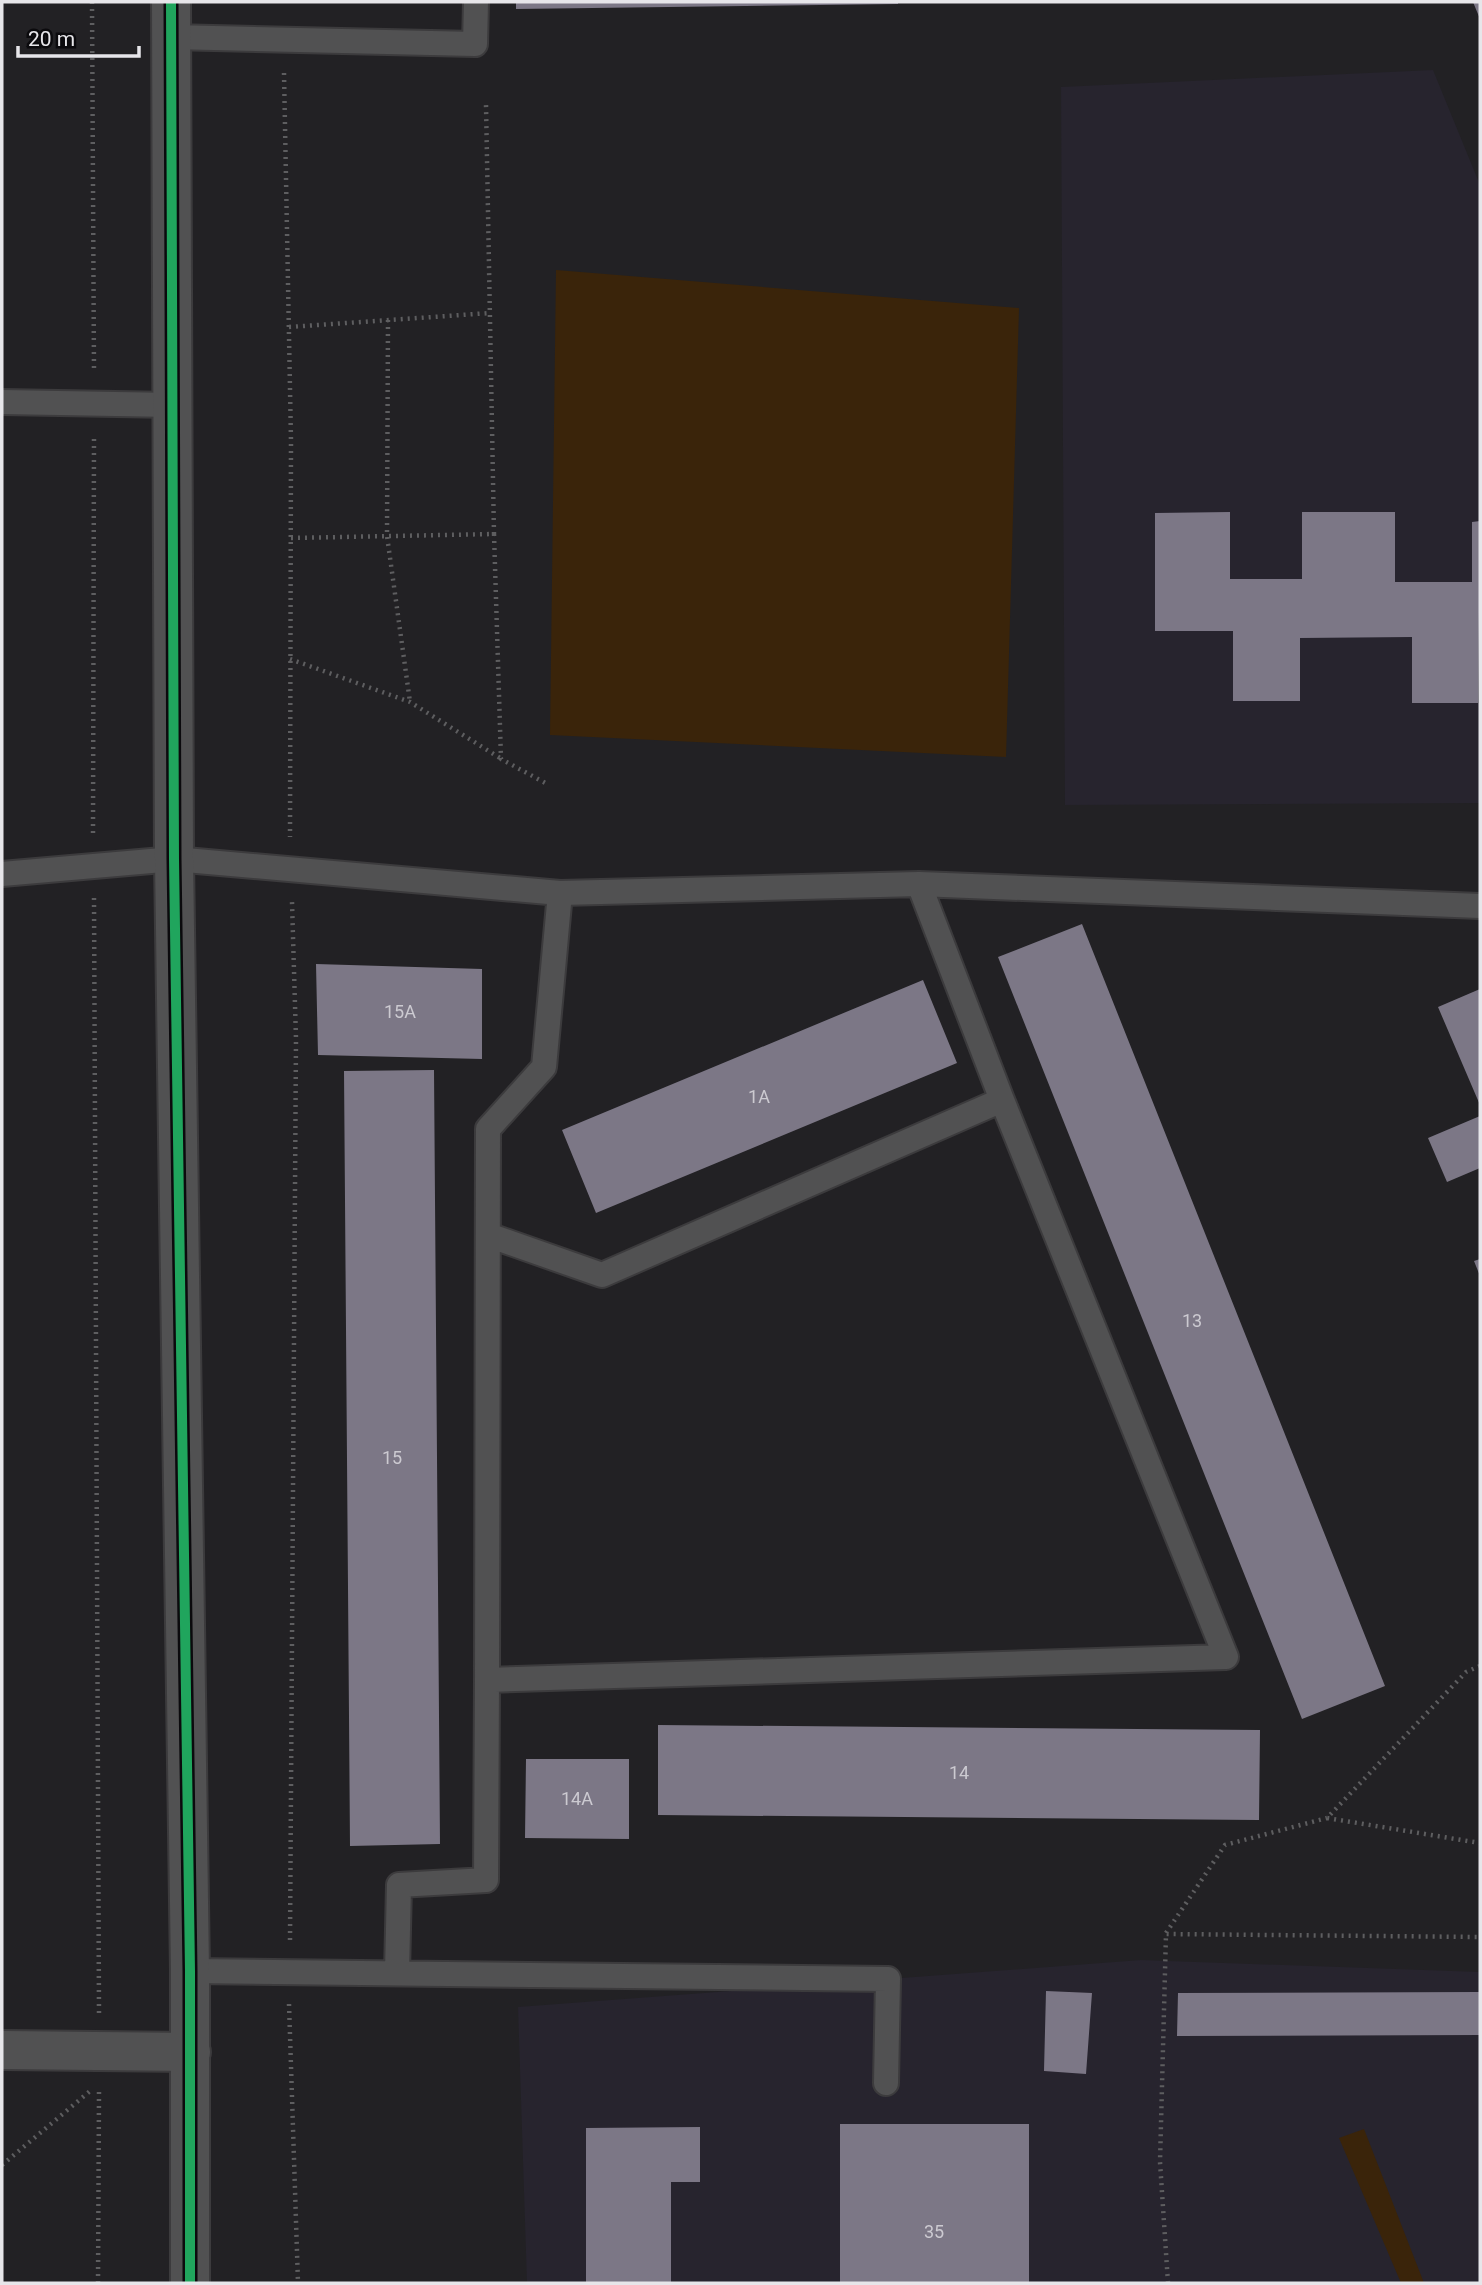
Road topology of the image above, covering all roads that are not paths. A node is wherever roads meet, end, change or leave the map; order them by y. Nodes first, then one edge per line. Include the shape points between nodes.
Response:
1 (476, 2) edge
2 (171, 20) edge
3 (2, 402) edge
4 (173, 405) junction
5 (174, 859) junction
6 (2, 873) edge
7 (919, 884) junction
8 (560, 893) junction
9 (1480, 906) edge
10 (1002, 1100) junction
11 (488, 1235) junction
12 (487, 1680) junction
13 (190, 1971) junction
14 (397, 1973) junction
15 (2, 2050) edge
16 (191, 2052) junction
17 (886, 2083) dead end
18 (190, 2283) edge

1 - 2 lane via 475,44 284,40
2 - 4 street
3 - 4 lane
4 - 5 street
5 - 6 lane
5 - 8 lane
5 - 13 street
7 - 8 lane
7 - 9 lane
7 - 10 lane
8 - 11 lane via 544,1068 488,1129
10 - 11 lane via 602,1275
10 - 12 lane via 1226,1657
11 - 12 lane
12 - 14 lane via 486,1880 399,1885
13 - 14 lane
13 - 16 street
14 - 17 lane via 888,1979
15 - 16 street
16 - 18 street

